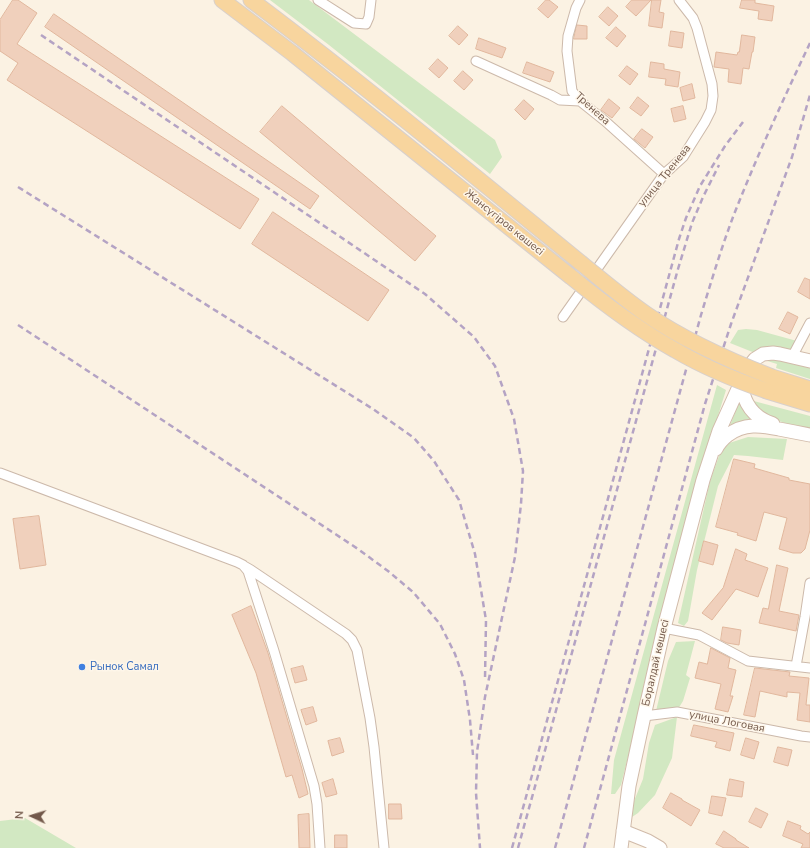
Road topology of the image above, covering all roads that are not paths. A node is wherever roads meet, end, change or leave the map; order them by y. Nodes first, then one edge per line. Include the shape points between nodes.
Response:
1 (222, 0) edge
2 (251, 0) edge
3 (318, 0) edge
4 (371, 0) edge
5 (580, 0) edge
6 (679, 0) edge
7 (476, 61) dead end
8 (580, 101) junction
9 (664, 174) junction
10 (563, 317) dead end
11 (810, 322) edge
12 (792, 357) junction
13 (810, 361) edge
14 (744, 376) junction
15 (810, 389) edge
16 (810, 404) edge
17 (794, 432) junction
18 (810, 435) edge
19 (0, 473) edge
20 (704, 480) junction
21 (243, 566) junction
22 (810, 583) edge
23 (664, 628) junction
24 (796, 666) junction
25 (810, 668) edge
26 (644, 716) junction
27 (810, 738) edge
28 (623, 831) junction
29 (320, 848) edge
30 (384, 848) edge
31 (621, 848) edge
32 (660, 848) edge

1 - 16 main road, Жансүгіров көшесі, bridge via 570,276 644,331 673,350 735,380
2 - 15 main road, Жансүгіров көшесі, bridge via 314,47 633,305 671,330 727,359
3 - 4 street via 354,23 366,24
5 - 8 street, Тренева via 568,36 567,51 572,91
6 - 9 street, улица Тренева via 693,18 697,28 713,96 711,110 705,122 683,157
7 - 8 street via 560,100
8 - 9 street, Тренева via 605,120
9 - 10 street, улица Тренева
11 - 12 street
12 - 13 main road
12 - 14 main road via 773,353 763,354 752,362
14 - 17 main road via 743,394 752,410 764,420
14 - 20 main road via 719,431
17 - 18 main road
17 - 20 main road via 762,425 736,429 718,444
19 - 21 street
20 - 23 main road, Боралдай көшесі
21 - 29 street via 248,571 313,780
21 - 30 street via 346,634 357,650 374,747
22 - 24 street
23 - 24 street via 699,635 748,661
23 - 26 main road, Боралдай көшесі
24 - 25 street
26 - 27 street, улица Логовая via 677,712
26 - 28 main road, Боралдай көшесі via 629,786
28 - 31 main road, Боралдай көшесі
28 - 32 main road

